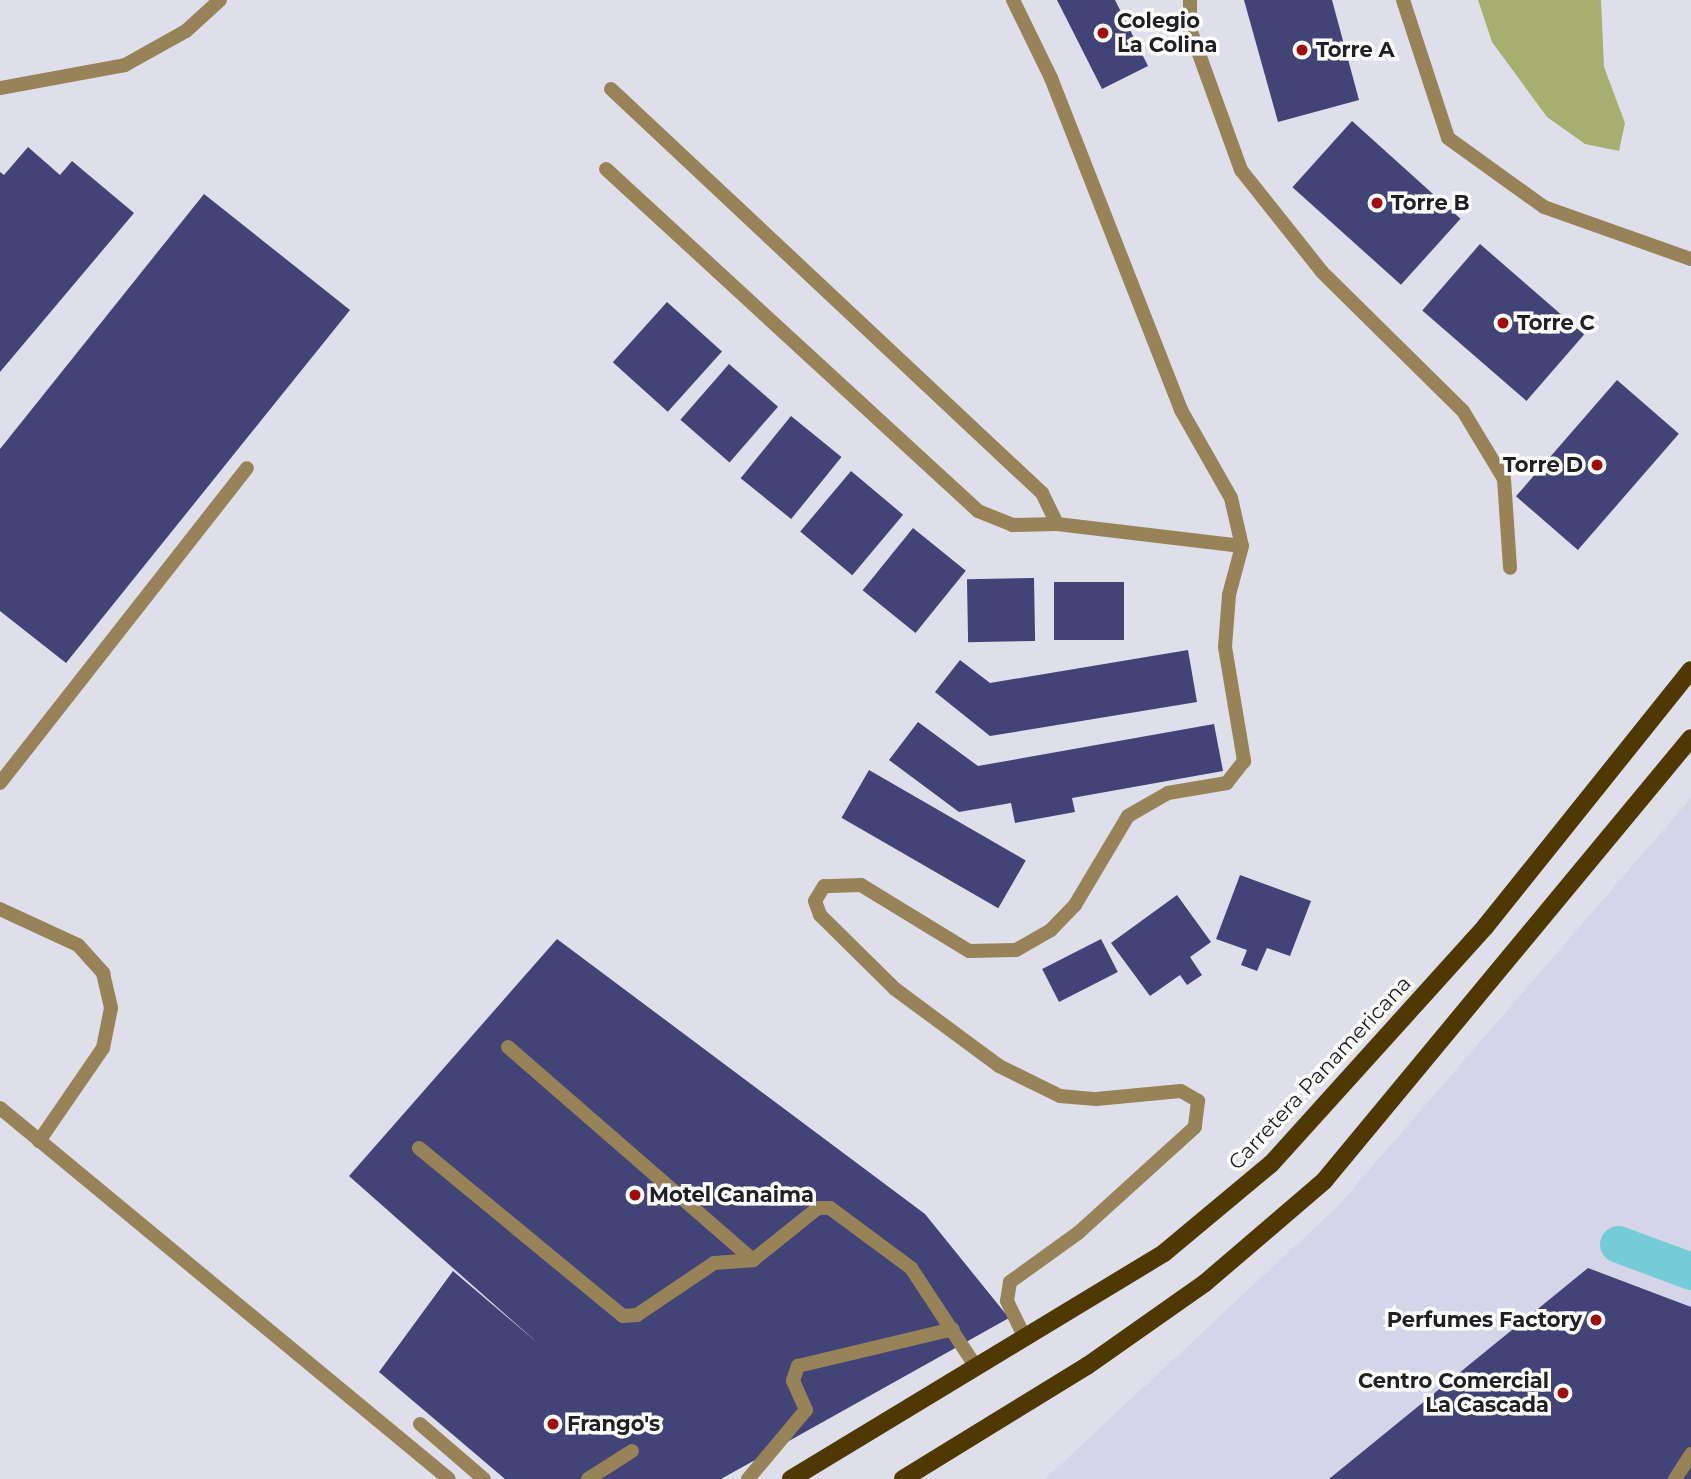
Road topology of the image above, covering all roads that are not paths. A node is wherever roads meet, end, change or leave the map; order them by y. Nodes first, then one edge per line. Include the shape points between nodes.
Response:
1 (220, 0) edge
2 (1013, 0) edge
3 (1190, 0) edge
4 (1403, 0) edge
5 (0, 88) edge
6 (611, 89) dead end
7 (606, 169) dead end
8 (1691, 259) edge
9 (247, 468) dead end
10 (1057, 524) junction
11 (1242, 546) junction
12 (1510, 568) dead end
13 (1691, 670) edge
14 (1691, 738) edge
15 (0, 783) edge
16 (0, 909) edge
17 (508, 1047) dead end
18 (0, 1108) edge
19 (40, 1141) junction
20 (419, 1148) dead end
21 (753, 1260) junction
22 (953, 1329) junction
23 (1026, 1338) junction
24 (976, 1367) junction
25 (420, 1424) dead end
26 (632, 1451) dead end
27 (1691, 1454) edge
28 (449, 1479) edge
29 (484, 1479) edge
30 (588, 1479) edge
31 (748, 1479) edge
32 (791, 1479) edge
33 (903, 1479) edge
34 (1675, 1479) edge

1 - 5 street via 186,31 125,65
2 - 11 street via 1051,78 1181,410 1231,498
3 - 12 street via 1190,29 1241,170 1322,272 1463,411 1504,479
4 - 8 street via 1448,138 1544,207
6 - 10 street via 1042,493
7 - 10 street via 978,511 1012,525
9 - 15 street
10 - 11 street
11 - 23 street via 1229,595 1225,647 1244,761 1238,775 1227,783 1168,793 1128,816 1074,905 1051,930 1016,950 969,951 861,885 824,886 815,901 820,915 895,989 999,1066 1060,1096 1096,1100 1181,1091 1198,1101 1195,1127 1078,1233 1010,1282 1007,1301
13 - 23 main road, Carretera Panamericana via 1485,927 1271,1164 1164,1253
14 - 33 main road via 1324,1181 1205,1283 1087,1366
16 - 19 street via 78,945 103,973 111,1008 103,1048
17 - 21 street
18 - 19 street
19 - 28 street
20 - 21 street via 623,1316 637,1315 714,1264
21 - 22 street via 818,1208 830,1208 911,1268
22 - 24 street
22 - 31 street via 798,1366 793,1381 806,1410
23 - 24 main road, Carretera Panamericana
24 - 32 main road, Carretera Panamericana
25 - 29 street
26 - 30 street
27 - 34 street

